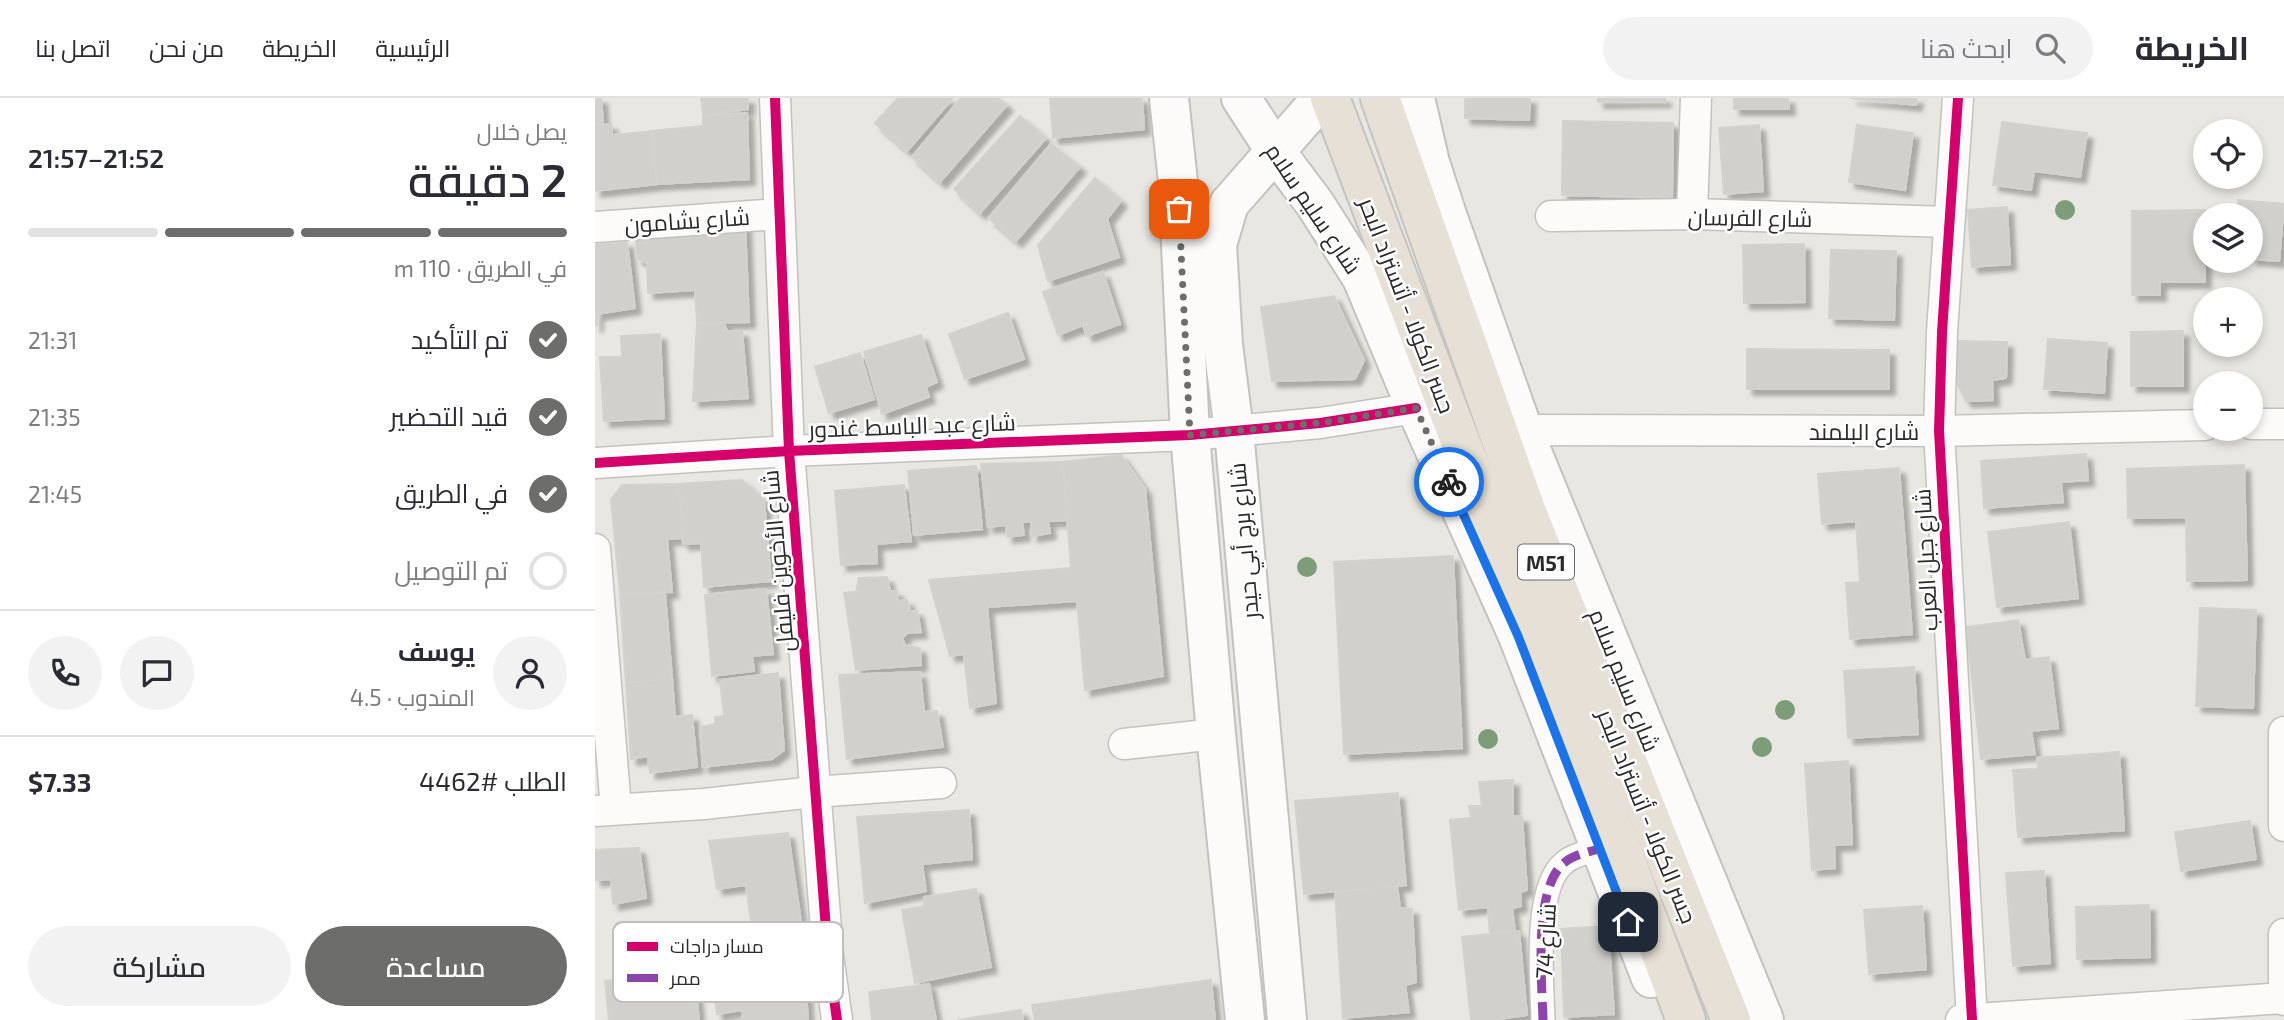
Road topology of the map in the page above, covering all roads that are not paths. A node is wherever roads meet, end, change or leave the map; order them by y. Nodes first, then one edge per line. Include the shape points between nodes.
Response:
1 (775, 98) edge
2 (1169, 98) edge
3 (1241, 98) edge
4 (1322, 98) edge
5 (1330, 98) edge
6 (1380, 98) edge
7 (1415, 98) edge
8 (1696, 98) edge
9 (1958, 98) edge
10 (1276, 152) junction
11 (778, 214) junction
12 (1692, 214) junction
13 (1551, 216) dead end
14 (1949, 222) junction
15 (595, 227) edge
16 (1416, 408) junction
17 (2263, 424) edge
18 (2284, 424) edge
19 (2193, 425) edge
20 (1523, 430) junction
21 (1234, 431) junction
22 (1939, 431) junction
23 (1190, 435) junction
24 (789, 451) junction
25 (595, 463) edge
26 (595, 549) edge
27 (2284, 732) edge
28 (1216, 734) junction
29 (1124, 744) dead end
30 (941, 783) dead end
31 (814, 792) junction
32 (605, 810) edge
33 (2284, 826) edge
34 (1599, 849) junction
35 (825, 922) edge
36 (2284, 934) edge
37 (2284, 999) edge
38 (835, 1002) edge
39 (838, 1020) edge
40 (1245, 1020) edge
41 (1287, 1020) edge
42 (1543, 1020) edge
43 (1667, 1020) edge
44 (1686, 1020) edge
45 (1731, 1020) edge
46 (1764, 1020) edge
47 (1961, 1020) edge
48 (1972, 1020) edge

1 - 11 street, شارع الأخوين فليفل
2 - 23 main road, شارع برج أبي حيدر via 1178,182
3 - 10 main road, شارع سليم سلام
4 - 10 main road, شارع برج أبي حيدر
5 - 44 highway, جسر الكولا - أتستراد البحر / M51
6 - 45 highway, جسر الكولا - أتستراد البحر / M51 via 1526,510
7 - 20 main road, شارع سليم سلام via 1430,163
8 - 12 street
9 - 14 street, شارع جبل العرب
10 - 16 main road, شارع سليم سلام via 1362,278
10 - 21 main road, شارع برج أبي حيدر via 1229,204 1217,245
11 - 15 street, شارع بشامون
11 - 24 street, شارع الأخوين فليفل
12 - 13 street, شارع الفرسان
12 - 14 street, شارع الفرسان
14 - 22 street, شارع جبل العرب
16 - 21 street, شارع عبد الباسط غندور
16 - 34 main road, شارع سليم سلام via 1518,636
17 - 18 street
19 - 22 street, شارع البلمند
20 - 22 street, شارع البلمند
20 - 46 main road, شارع سليم سلام
21 - 23 street, شارع عبد الباسط غندور
21 - 41 main road, شارع برج أبي حيدر
22 - 48 street, شارع جبل العرب
23 - 24 street, شارع عبد الباسط غندور
23 - 28 main road, شارع برج أبي حيدر
24 - 25 street, شارع عبد الباسط غندور
24 - 31 street, شارع الأخوين فليفل
26 - 32 street
27 - 33 street
28 - 29 street
28 - 40 main road, شارع برج أبي حيدر
30 - 31 street
31 - 32 street
31 - 35 street, شارع الأخوين فليفل
34 - 42 street, شارع 74 via 1563,863 1547,889 1542,922
34 - 43 main road, شارع سليم سلام
36 - 37 street
37 - 48 street
38 - 39 street, شارع الأخوين فليفل
47 - 48 street

